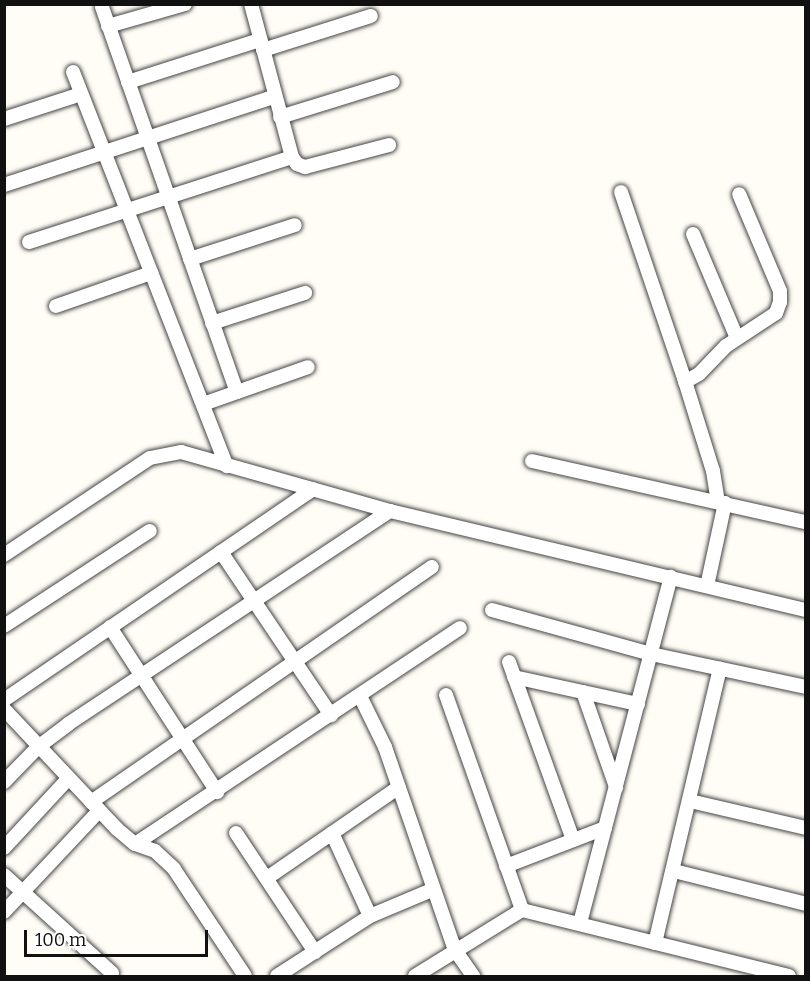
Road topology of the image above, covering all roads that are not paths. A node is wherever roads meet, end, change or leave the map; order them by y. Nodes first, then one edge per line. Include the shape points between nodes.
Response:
1 (185, 4) edge
2 (251, 4) edge
3 (102, 7) dead end
4 (371, 16) dead end
5 (108, 26) junction
6 (261, 45) junction
7 (73, 72) dead end
8 (128, 82) junction
9 (393, 82) dead end
10 (81, 94) junction
11 (274, 97) junction
12 (280, 117) junction
13 (4, 119) edge
14 (147, 136) junction
15 (389, 145) dead end
16 (104, 151) junction
17 (292, 157) junction
18 (4, 185) edge
19 (621, 192) dead end
20 (739, 194) dead end
21 (168, 196) junction
22 (127, 211) junction
23 (294, 225) dead end
24 (693, 234) dead end
25 (29, 243) dead end
26 (190, 259) junction
27 (151, 273) junction
28 (305, 293) dead end
29 (56, 306) dead end
30 (212, 323) junction
31 (737, 338) junction
32 (308, 367) dead end
33 (685, 382) junction
34 (237, 392) junction
35 (203, 404) junction
36 (532, 461) dead end
37 (227, 466) junction
38 (313, 489) junction
39 (721, 502) junction
40 (390, 511) junction
41 (806, 522) edge
42 (150, 531) dead end
43 (221, 552) junction
44 (4, 555) edge
45 (432, 567) dead end
46 (671, 577) junction
47 (707, 586) junction
48 (253, 601) junction
49 (492, 610) dead end
50 (806, 610) edge
51 (4, 626) edge
52 (110, 627) junction
53 (460, 628) dead end
54 (651, 654) junction
55 (292, 661) junction
56 (509, 662) dead end
57 (720, 669) junction
58 (142, 675) junction
59 (514, 677) junction
60 (806, 687) edge
61 (583, 692) junction
62 (446, 695) dead end
63 (360, 696) junction
64 (4, 700) edge
65 (638, 704) junction
66 (4, 709) edge
67 (331, 715) junction
68 (182, 738) junction
69 (38, 747) junction
70 (68, 779) junction
71 (4, 782) edge
72 (399, 787) junction
73 (616, 787) junction
74 (217, 792) junction
75 (690, 801) junction
76 (95, 806) junction
77 (605, 828) junction
78 (806, 828) edge
79 (332, 832) junction
80 (236, 833) dead end
81 (573, 840) junction
82 (135, 843) junction
83 (4, 848) edge
84 (506, 866) junction
85 (674, 871) junction
86 (4, 875) edge
87 (267, 878) junction
88 (432, 890) junction
89 (23, 891) junction
90 (806, 904) edge
91 (522, 910) junction
92 (4, 912) edge
93 (370, 916) junction
94 (580, 923) junction
95 (655, 943) junction
96 (455, 950) junction
97 (315, 952) junction
98 (112, 973) dead end
99 (244, 976) edge
100 (277, 976) edge
101 (415, 976) edge
102 (473, 976) edge
103 (789, 976) edge

1 - 5 street
2 - 6 street
3 - 5 street
4 - 6 street
5 - 8 street
6 - 8 street
6 - 11 street
7 - 10 street
8 - 14 street
9 - 12 street
10 - 13 street
10 - 16 street
11 - 12 street
11 - 14 street
12 - 17 street
14 - 16 street
14 - 21 street
15 - 17 street via 305,167
16 - 18 street
16 - 22 street
17 - 21 street
19 - 33 street
20 - 31 street via 780,291 780,302 776,313
21 - 22 street
21 - 26 street
22 - 25 street
22 - 27 street
23 - 26 street
24 - 31 street
26 - 30 street
27 - 29 street
27 - 35 street
28 - 30 street
30 - 34 street
31 - 33 street
32 - 34 street
33 - 39 street
34 - 35 street
35 - 37 street
36 - 39 street
37 - 38 street
37 - 44 street via 181,452 150,458
38 - 40 street
38 - 43 street
39 - 41 street
39 - 47 street
40 - 46 street
40 - 48 street
42 - 51 street
43 - 48 street
43 - 52 street
45 - 55 street
46 - 47 street
46 - 54 street
47 - 50 street
48 - 55 street
48 - 58 street
49 - 54 street
52 - 58 street
52 - 64 street
53 - 63 street
54 - 57 street
54 - 65 street
55 - 67 street
55 - 68 street
56 - 59 street
57 - 60 street
57 - 75 street
58 - 68 street
58 - 69 street
59 - 61 street
59 - 81 street
61 - 65 street
61 - 73 street
62 - 84 street
63 - 67 street
63 - 72 street
65 - 73 street
66 - 69 street
67 - 74 street
68 - 74 street
68 - 76 street
69 - 70 street
69 - 71 street
70 - 76 street
70 - 83 street
72 - 79 street
72 - 88 street
73 - 77 street
74 - 82 street
75 - 78 street
75 - 85 street
76 - 82 street
76 - 89 street
77 - 81 street
77 - 94 street
79 - 87 street
79 - 93 street
80 - 87 street
81 - 84 street
82 - 99 street via 155,851 174,868
84 - 91 street
85 - 90 street
85 - 95 street
86 - 89 street
87 - 97 street
88 - 93 street
88 - 96 street
89 - 92 street
89 - 98 street
91 - 94 street
91 - 96 street
93 - 97 street
94 - 95 street
95 - 103 street
96 - 101 street
96 - 102 street
97 - 100 street

